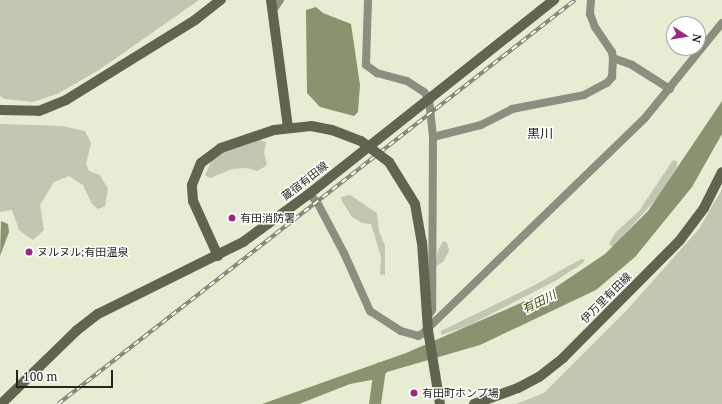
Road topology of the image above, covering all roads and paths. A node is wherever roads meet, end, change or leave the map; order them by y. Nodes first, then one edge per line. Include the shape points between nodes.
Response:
1 (221, 0) edge
2 (280, 0) edge
3 (368, 0) edge
4 (554, 0) edge
5 (591, 0) edge
6 (272, 5) edge
7 (722, 23) edge
8 (613, 58) junction
9 (670, 89) junction
10 (429, 99) junction
11 (0, 110) edge
12 (288, 127) junction
13 (433, 138) junction
14 (722, 172) edge
15 (309, 194) junction
16 (218, 256) junction
17 (427, 318) junction
18 (428, 330) junction
19 (1, 404) edge
20 (440, 404) edge
21 (474, 404) edge

1 - 11 main road via 195,20 66,100 39,111
2 - 6 street
3 - 10 street via 366,65 377,72 407,81 424,92
4 - 10 main road, 蔵宿有田線
5 - 8 street via 590,14
6 - 12 main road
7 - 9 street
8 - 9 street via 632,65
8 - 13 street via 612,77 607,83 584,95 512,109 481,125
9 - 18 street via 619,144
10 - 13 street
10 - 15 main road, 蔵宿有田線
12 - 16 main road via 231,143 208,155 201,163 192,185 193,201
12 - 17 main road, bridge via 311,126 332,130 361,141 389,162 414,204 422,242
13 - 17 street via 432,310
14 - 21 main road, 伊万里有田線 via 704,208 680,240 563,358 539,377 518,388
15 - 16 main road, 蔵宿有田線 via 243,242
15 - 18 street via 344,253 370,310 401,331 418,336
16 - 19 main road, 蔵宿有田線 via 98,314 76,331
17 - 18 main road
18 - 20 main road

